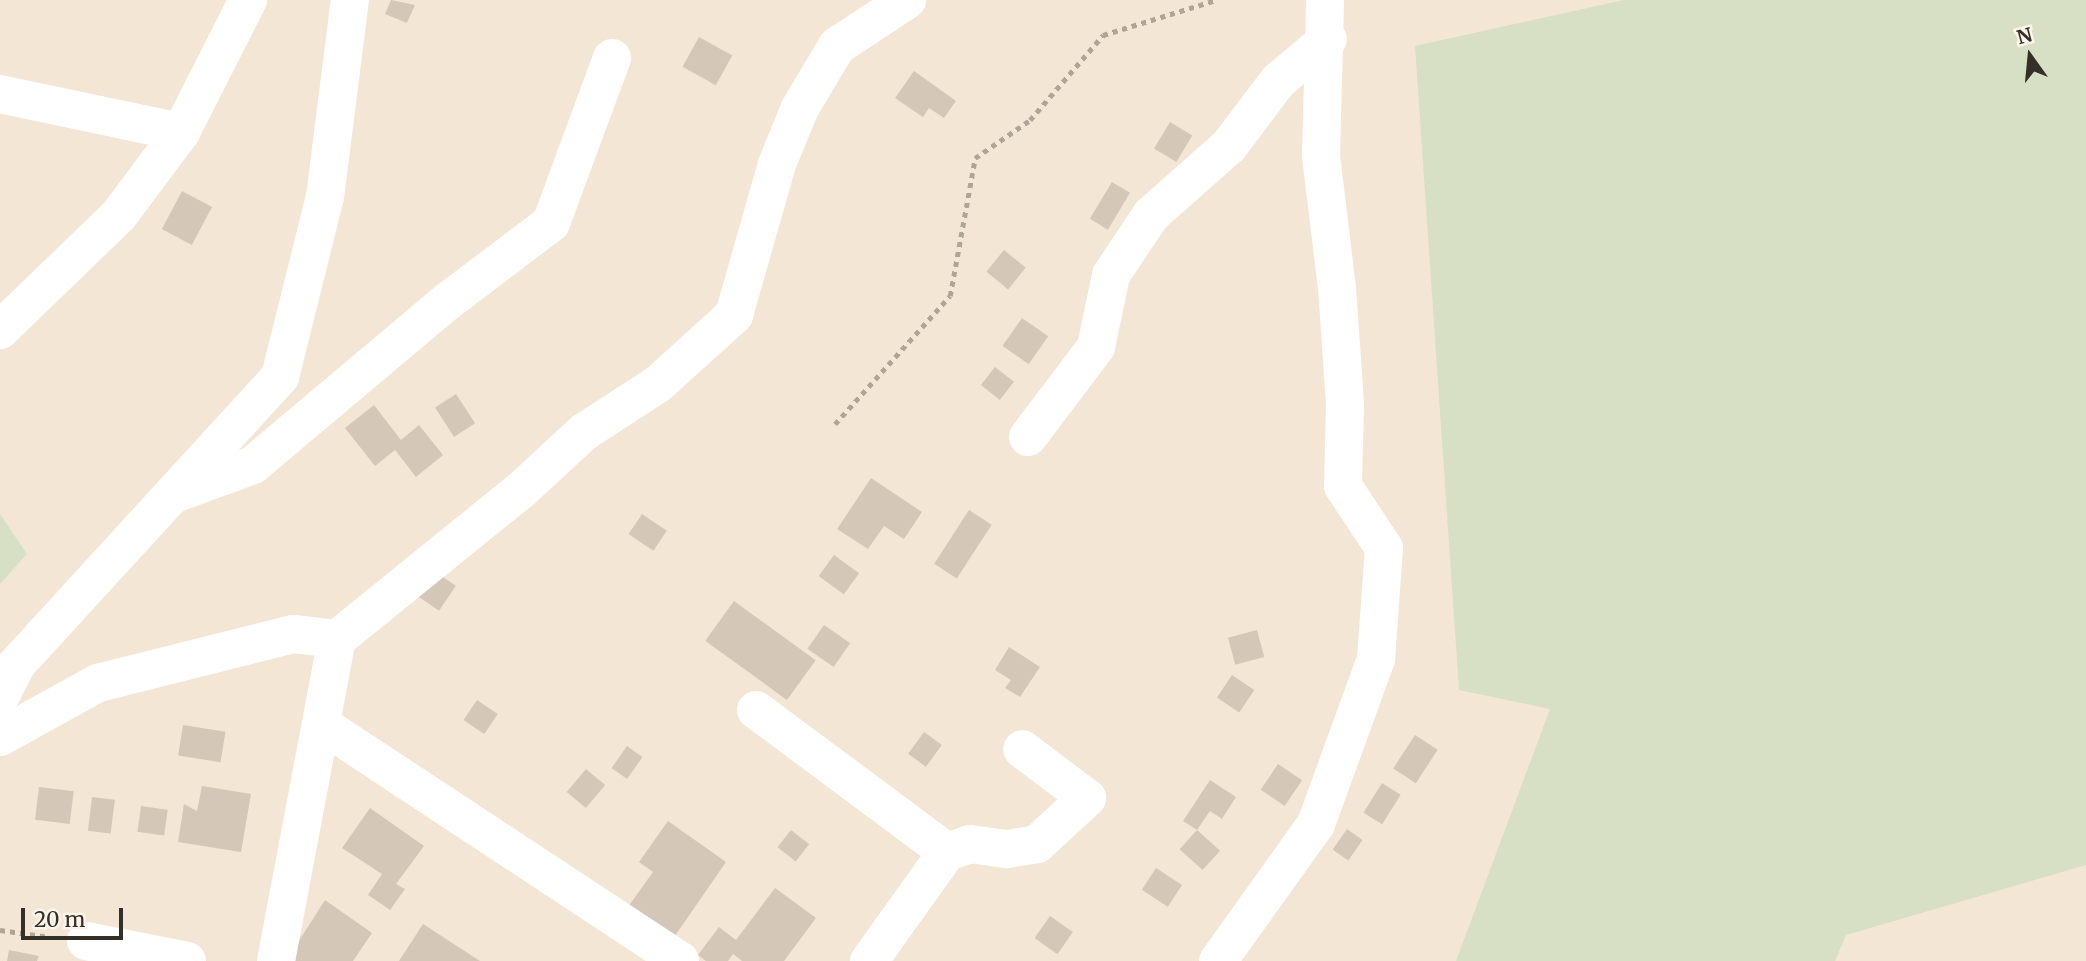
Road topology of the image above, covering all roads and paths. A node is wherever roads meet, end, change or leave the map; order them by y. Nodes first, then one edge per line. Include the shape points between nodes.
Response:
1 (248, 0) edge
2 (350, 0) edge
3 (907, 0) edge
4 (1216, 0) edge
5 (1325, 0) edge
6 (1328, 39) junction
7 (612, 58) dead end
8 (0, 93) edge
9 (181, 132) junction
10 (0, 330) edge
11 (835, 424) dead end
12 (1028, 437) dead end
13 (172, 495) junction
14 (337, 639) junction
15 (0, 697) edge
16 (756, 710) dead end
17 (321, 724) junction
18 (0, 737) edge
19 (1022, 749) dead end
20 (947, 852) junction
21 (0, 930) edge
22 (86, 942) joint
23 (187, 961) edge
24 (276, 961) edge
25 (680, 961) edge
26 (869, 961) edge
27 (1218, 961) edge

1 - 9 street
2 - 13 street via 325,197 280,377
3 - 14 street via 837,46 800,108 777,164 734,315 659,384 584,432
4 - 11 path via 1103,36 1030,120 975,158 950,296
5 - 6 street
6 - 12 street via 1278,80 1229,146 1180,184 1151,215 1111,275 1096,348
6 - 27 street via 1321,156 1343,378 1343,486 1384,548 1376,659 1316,824
7 - 13 street via 551,223 448,301 253,465
8 - 9 street
9 - 10 street via 119,215
13 - 15 street via 16,665
14 - 17 street
14 - 18 street via 293,634 98,683
16 - 20 street
17 - 24 street
17 - 25 street
19 - 20 street via 1087,798 1037,844 1007,849 970,844
20 - 26 street
21 - 22 path
22 - 23 street

